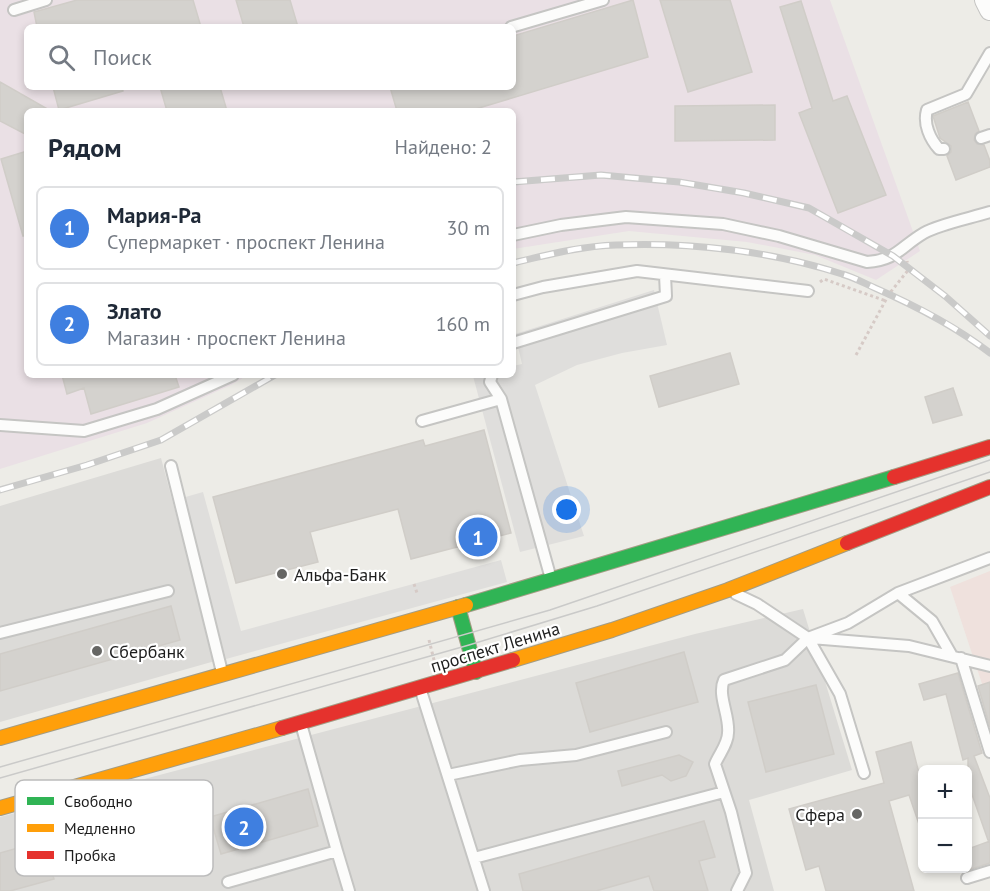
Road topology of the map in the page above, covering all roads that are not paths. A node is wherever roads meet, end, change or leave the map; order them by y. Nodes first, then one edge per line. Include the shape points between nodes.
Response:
1 (46, 0) edge
2 (603, 0) edge
3 (985, 0) edge
4 (14, 10) dead end
5 (990, 10) edge
6 (516, 26) edge
7 (990, 53) edge
8 (944, 149) dead end
9 (990, 212) edge
10 (516, 234) edge
11 (665, 275) junction
12 (808, 291) road end
13 (516, 294) edge
14 (516, 342) edge
15 (225, 378) edge
16 (491, 378) edge
17 (501, 399) junction
18 (422, 421) dead end
19 (0, 425) edge
20 (990, 447) edge
21 (171, 466) dead end
22 (990, 487) edge
23 (990, 558) edge
24 (552, 579) junction
25 (728, 590) junction
26 (168, 591) dead end
27 (897, 593) junction
28 (458, 607) junction
29 (0, 633) edge
30 (808, 638) junction
31 (956, 657) junction
32 (990, 666) edge
33 (476, 672) junction
34 (223, 675) junction
35 (420, 688) junction
36 (301, 723) junction
37 (666, 732) dead end
38 (0, 738) edge
39 (990, 752) edge
40 (864, 773) dead end
41 (448, 775) junction
42 (99, 780) edge
43 (724, 792) junction
44 (15, 804) edge
45 (0, 808) edge
46 (337, 851) junction
47 (474, 858) junction
48 (990, 871) edge
49 (967, 878) dead end
50 (228, 882) dead end
51 (349, 891) edge
52 (484, 891) edge
53 (737, 891) edge

1 - 4 lane
2 - 6 lane
3 - 5 street
7 - 8 lane via 966,94 927,111 925,118 932,141
9 - 10 lane via 925,233 893,256 867,262 723,224 626,217
11 - 12 lane
11 - 13 lane via 637,271
11 - 14 lane via 666,296
15 - 19 lane via 157,409 84,431
16 - 17 lane
17 - 18 lane
17 - 24 lane
20 - 24 main road
21 - 34 lane
22 - 25 main road, проспект Ленина
23 - 27 lane
24 - 28 main road
25 - 30 lane
25 - 33 main road, проспект Ленина
26 - 29 lane
27 - 30 lane via 848,623
27 - 31 lane via 932,621
28 - 33 main road
28 - 34 main road
30 - 31 lane via 909,646
30 - 40 lane via 840,694
30 - 43 lane via 785,660 724,680 721,687 728,735 715,764
31 - 32 lane
31 - 39 lane
33 - 35 main road, проспект Ленина
34 - 38 main road
35 - 36 main road, проспект Ленина
35 - 41 lane
36 - 42 main road, проспект Ленина
36 - 46 lane
37 - 41 lane via 576,755 520,760
41 - 47 lane
43 - 47 lane
43 - 53 lane via 746,873
44 - 45 main road, проспект Ленина
46 - 50 lane
46 - 51 lane
47 - 52 lane
48 - 49 lane

